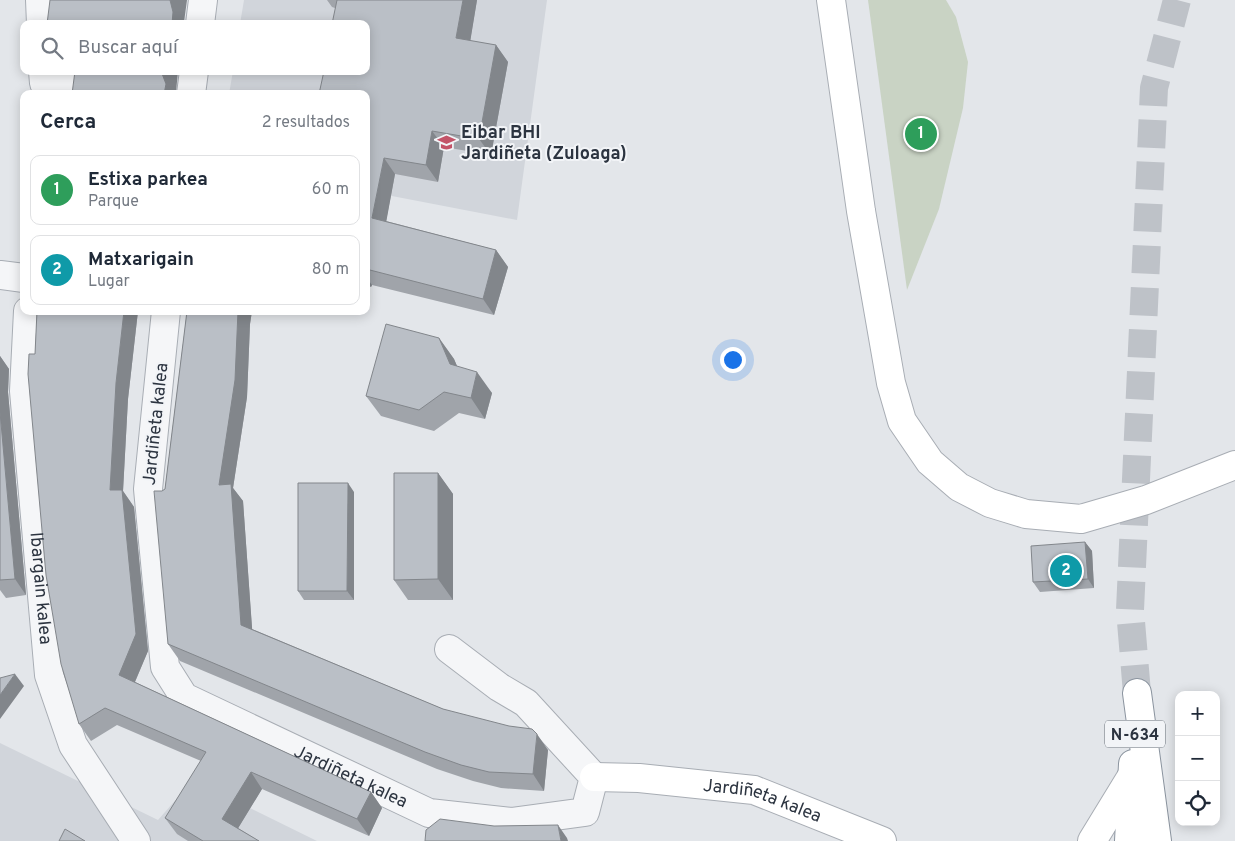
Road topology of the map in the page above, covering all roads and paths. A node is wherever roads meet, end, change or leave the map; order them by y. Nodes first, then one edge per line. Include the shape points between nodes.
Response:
1 (40, 0) edge
2 (204, 0) edge
3 (831, 0) edge
4 (41, 20) edge
5 (201, 20) edge
6 (193, 75) edge
7 (192, 90) edge
8 (0, 275) edge
9 (20, 278) edge
10 (28, 315) edge
11 (166, 315) edge
12 (1235, 464) edge
13 (449, 649) dead end
14 (1133, 774) junction
15 (594, 777) junction
16 (136, 841) edge
17 (882, 841) edge
18 (1092, 841) edge
19 (1129, 841) edge
20 (1157, 841) edge

1 - 4 street
2 - 5 street
3 - 12 main road via 861,211 891,383 902,421 930,462 959,487 990,503 1026,514 1080,519 1146,500
6 - 7 street
8 - 9 street
10 - 16 street, Ibargain kalea via 24,391 49,675 73,745
11 - 15 street, Jardiñeta kalea via 148,489 165,667 184,697 429,813 511,822 584,812
13 - 15 street via 499,688 526,702
14 - 18 main road
14 - 19 main road, N-634
14 - 20 main road, N-634 via 1137,693
15 - 17 main road, Jardiñeta kalea via 639,778 754,790

